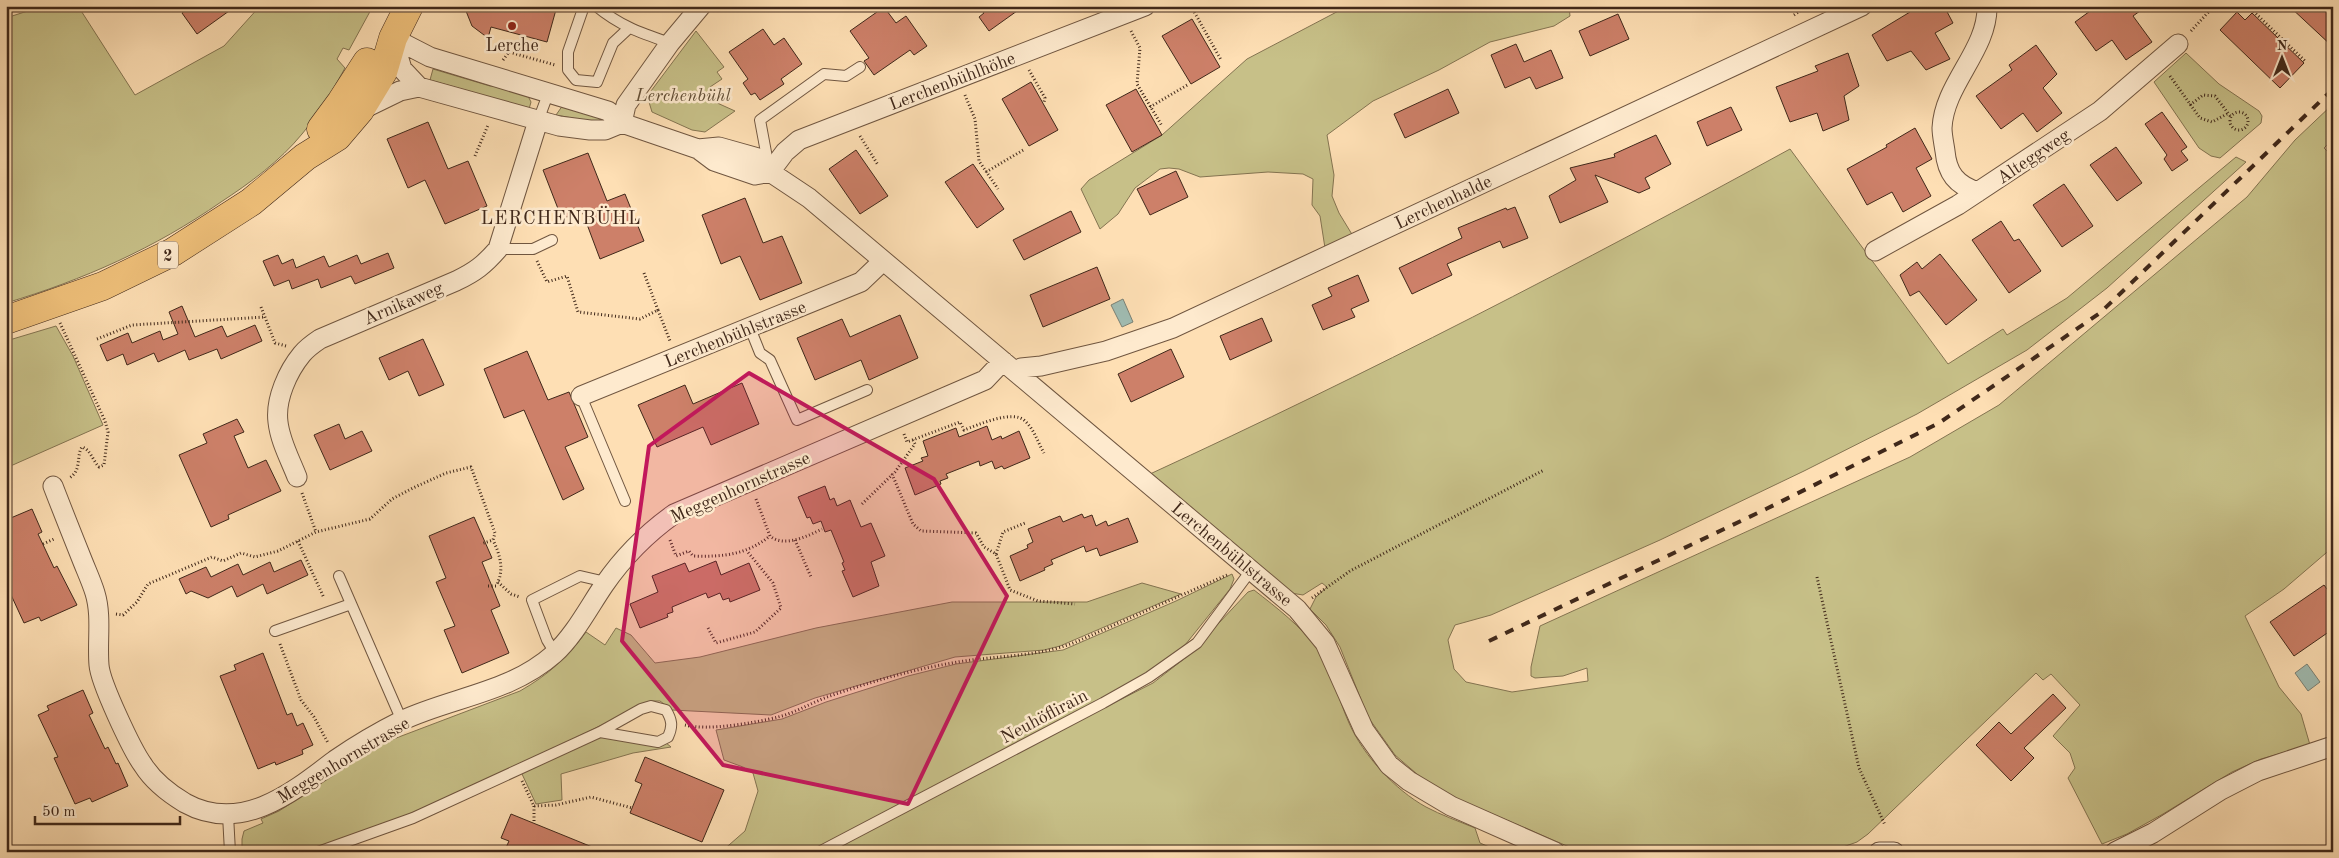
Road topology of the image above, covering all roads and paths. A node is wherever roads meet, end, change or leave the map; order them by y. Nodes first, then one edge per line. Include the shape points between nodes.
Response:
1 (408, 6) edge
2 (584, 6) edge
3 (596, 6) edge
4 (701, 6) edge
5 (1145, 6) edge
6 (1191, 6) edge
7 (1862, 6) edge
8 (1987, 6) edge
9 (2214, 6) edge
10 (2249, 7) edge
11 (628, 28) junction
12 (2192, 30) dead end
13 (1133, 36) dead end
14 (393, 38) junction
15 (670, 43) junction
16 (2178, 44) dead end
17 (1221, 60) dead end
18 (2305, 61) dead end
19 (498, 67) dead end
20 (860, 67) dead end
21 (568, 70) junction
22 (2165, 70) dead end
23 (1029, 71) dead end
24 (1189, 84) dead end
25 (420, 87) junction
26 (548, 94) junction
27 (1044, 102) dead end
28 (2190, 105) junction
29 (1150, 107) junction
30 (970, 108) dead end
31 (360, 110) junction
32 (2227, 114) junction
33 (2230, 117) junction
34 (538, 121) junction
35 (489, 122) dead end
36 (622, 123) junction
37 (1162, 126) dead end
38 (859, 134) dead end
39 (1025, 149) dead end
40 (475, 156) dead end
41 (305, 157) junction
42 (878, 165) dead end
43 (770, 172) junction
44 (986, 172) junction
45 (998, 188) dead end
46 (1978, 192) junction
47 (552, 240) dead end
48 (498, 248) junction
49 (1875, 251) dead end
50 (883, 261) junction
51 (539, 264) dead end
52 (644, 273) dead end
53 (261, 307) dead end
54 (658, 310) junction
55 (265, 317) junction
56 (58, 318) dead end
57 (6, 320) edge
58 (663, 324) dead end
59 (750, 328) junction
60 (97, 338) dead end
61 (289, 347) dead end
62 (1010, 367) junction
63 (866, 390) dead end
64 (581, 396) joint
65 (904, 434) dead end
66 (913, 440) junction
67 (1044, 453) dead end
68 (1544, 470) dead end
69 (892, 474) junction
70 (297, 477) joint
71 (53, 486) joint
72 (754, 495) dead end
73 (625, 501) dead end
74 (862, 504) dead end
75 (1025, 523) dead end
76 (822, 529) dead end
77 (316, 532) junction
78 (770, 536) junction
79 (669, 537) dead end
80 (493, 540) junction
81 (795, 540) junction
82 (298, 541) junction
83 (481, 544) dead end
84 (746, 551) junction
85 (996, 554) junction
86 (1252, 569) junction
87 (1232, 572) dead end
88 (339, 576) dead end
89 (810, 577) dead end
90 (1817, 577) dead end
91 (498, 582) junction
92 (606, 582) junction
93 (488, 586) dead end
94 (329, 596) dead end
95 (532, 600) junction
96 (351, 604) junction
97 (1075, 604) dead end
98 (1298, 608) junction
99 (98, 612) junction
100 (708, 628) dead end
101 (275, 632) joint
102 (555, 653) junction
103 (402, 721) junction
104 (672, 723) junction
105 (600, 732) junction
106 (2333, 746) edge
107 (332, 750) dead end
108 (517, 769) junction
109 (534, 806) junction
110 (632, 808) dead end
111 (228, 815) junction
112 (534, 823) dead end
113 (1885, 825) dead end
114 (230, 852) edge
115 (318, 852) edge
116 (819, 852) edge
117 (1555, 852) edge
118 (1879, 852) edge
119 (1894, 852) edge
120 (2115, 852) edge

1 - 14 main road, 2
2 - 21 lane via 568,52
3 - 11 lane
4 - 15 street
5 - 43 street, Lerchenbühlhöhe via 799,140
6 - 17 path
7 - 62 street, Lerchenhalde via 1173,328 1106,351 1041,366
8 - 46 street via 1982,34 1949,99 1942,128 1950,173 1964,188
9 - 12 path
10 - 18 path
11 - 15 lane
11 - 21 lane via 613,43 597,82 576,80
13 - 29 path via 1140,48 1137,84
14 - 25 street via 402,69
14 - 26 street via 430,57
14 - 31 main road via 383,72
14 - 41 main road, 2 via 368,61
15 - 36 street via 626,105
16 - 46 street, Alteggweg via 2100,111
19 - 21 path via 509,52
20 - 43 lane via 846,76 824,74 760,120
22 - 28 path
23 - 27 path via 1045,98
24 - 29 path
25 - 31 street via 400,91
25 - 34 street
26 - 34 lane
26 - 36 street via 608,111
28 - 32 path via 2200,118 2212,122
28 - 32 path via 2202,95 2215,96
29 - 37 path
30 - 44 path via 975,120 978,161
31 - 41 main road via 337,137
32 - 33 path
33 - 33 path via 2238,111 2243,112 2248,125 2235,130
34 - 36 street via 590,130 605,130
34 - 48 street, Arnikaweg
35 - 40 path
36 - 43 street via 698,149 714,161 755,175
38 - 42 path
39 - 44 path
41 - 57 main road, 2 via 251,202 173,252 104,286
43 - 50 street, Lerchenbühlstrasse via 809,198
44 - 45 path
46 - 49 street, Alteggweg
47 - 48 lane via 533,249
48 - 70 street, Arnikaweg via 477,271 320,338 302,353 290,373 278,406 284,446
50 - 59 street, Lerchenbühlstrasse via 861,282
50 - 62 street, Lerchenbühlstrasse
51 - 54 path via 546,282 567,276 578,312 640,318
52 - 54 path
53 - 55 path
54 - 58 path
55 - 60 path via 132,325
55 - 61 path via 275,343
56 - 71 path via 108,432 104,465 99,467 87,448 82,447 74,475
59 - 63 lane via 760,353 770,360 798,420
59 - 64 street, Lerchenbühlstrasse
62 - 86 street, Lerchenbühlstrasse
62 - 92 street, Meggenhornstrasse via 674,514 653,528 626,555
64 - 73 lane
65 - 66 path via 907,442
66 - 67 path via 960,422 964,430 987,421 1013,417 1025,421
66 - 69 path via 915,444
68 - 98 path via 1350,571
69 - 74 path
69 - 85 path via 913,524 921,531 976,533 984,547
70 - 77 path
71 - 99 street, Meggenhornstrasse via 96,594
72 - 78 path
75 - 85 path via 1003,532
76 - 81 path
77 - 80 path via 370,519 392,499 413,488 446,473 471,467 494,525
77 - 82 path
78 - 81 path
78 - 84 path
79 - 84 path via 676,556 689,551 693,556 706,557
80 - 83 path
80 - 91 path via 501,558
81 - 89 path
82 - 94 path via 323,598
82 - 99 path via 255,557 241,553 222,561 212,557 148,584 137,602 123,615
84 - 100 path via 774,583 780,608 755,632 716,643
85 - 97 path via 1010,590 1038,601
86 - 98 street, Lerchenbühlstrasse
86 - 116 lane, Neuhöflirain via 1197,643 1149,677
87 - 104 path via 1054,650 927,668 827,697 779,717 712,728
88 - 96 lane
90 - 113 path via 1859,768
91 - 93 path via 496,586
91 - 95 path via 511,594
92 - 95 lane via 580,576
92 - 102 street, Meggenhornstrasse
95 - 102 lane via 546,640
96 - 101 lane
96 - 103 lane
98 - 117 street, Lerchenbühlstrasse via 1325,643 1364,730 1389,765 1409,782 1451,806
99 - 111 street, Meggenhornstrasse via 99,667 142,765 175,797 196,809
101 - 107 path via 301,700
102 - 103 street, Meggenhornstrasse via 502,686
103 - 111 street, Meggenhornstrasse via 337,759 314,779 278,800 246,813
104 - 105 lane via 668,737 658,742
104 - 105 lane via 666,710 652,706
105 - 108 lane
106 - 120 street via 2258,772
108 - 109 path
108 - 115 lane via 413,818
109 - 110 path via 591,797
109 - 112 path
111 - 114 lane
118 - 119 street

